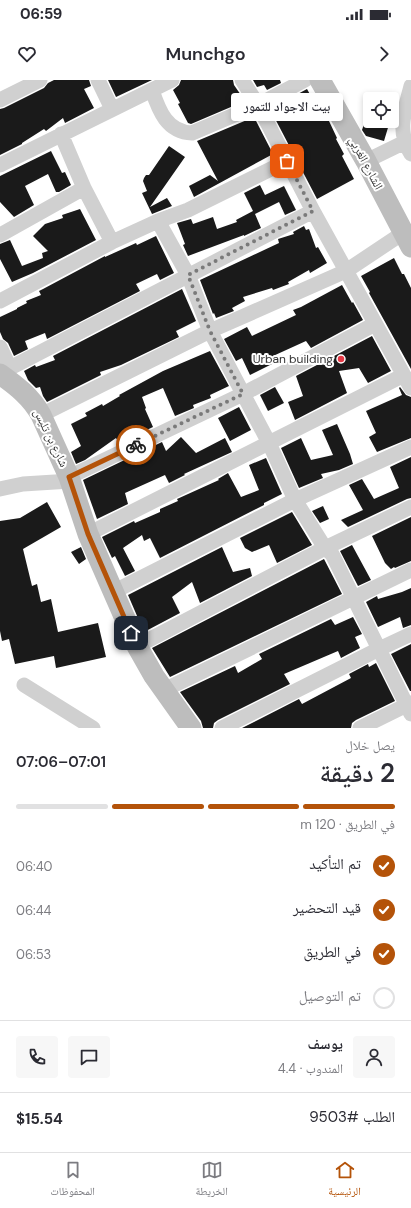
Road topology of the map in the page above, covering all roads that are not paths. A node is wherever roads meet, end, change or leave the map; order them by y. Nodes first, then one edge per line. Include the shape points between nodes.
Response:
1 (40, 80) edge
2 (98, 80) edge
3 (172, 80) edge
4 (242, 80) edge
5 (305, 80) edge
6 (320, 80) edge
7 (411, 86) edge
8 (152, 90) junction
9 (0, 100) edge
10 (258, 105) junction
11 (112, 109) junction
12 (61, 134) junction
13 (408, 148) edge
14 (287, 161) junction
15 (366, 161) junction
16 (0, 164) edge
17 (84, 188) junction
18 (313, 211) junction
19 (158, 221) junction
20 (0, 234) edge
21 (407, 240) edge
22 (112, 242) junction
23 (346, 271) junction
24 (188, 275) junction
25 (0, 301) edge
26 (375, 324) junction
27 (210, 331) junction
28 (0, 347) edge
29 (5, 373) edge
30 (407, 382) edge
31 (243, 394) junction
32 (41, 414) junction
33 (269, 443) junction
34 (411, 447) edge
35 (70, 479) junction
36 (0, 489) edge
37 (295, 500) junction
38 (411, 507) edge
39 (88, 534) junction
40 (325, 548) junction
41 (411, 570) edge
42 (113, 592) junction
43 (354, 598) junction
44 (411, 634) edge
45 (137, 646) junction
46 (379, 649) junction
47 (24, 685) dead end
48 (164, 690) junction
49 (410, 707) edge
50 (93, 728) edge
51 (191, 728) edge
52 (222, 728) edge
53 (360, 728) edge

1 - 9 street
2 - 11 street
3 - 8 street
4 - 10 street
5 - 10 street
6 - 15 street, الشارع الغربي
7 - 13 street via 402,123 402,133
8 - 10 street via 157,106 167,122 183,133 192,133
8 - 11 street
10 - 14 street
11 - 12 street
12 - 16 street
12 - 17 street
13 - 15 street
14 - 18 street
14 - 19 street via 188,210
15 - 21 street, الشارع الغربي
17 - 20 street
17 - 22 street
18 - 23 street
18 - 24 street
19 - 22 street
19 - 24 street
21 - 23 street
22 - 25 street
23 - 26 street
23 - 27 street
24 - 27 street
24 - 29 street
26 - 30 street
26 - 31 street
27 - 31 street
27 - 32 street
28 - 29 street
29 - 32 street, شارع بن تليس via 36,405
30 - 33 street
31 - 33 street
31 - 35 street
32 - 35 street, شارع بن تليس
33 - 37 street
33 - 39 street
34 - 37 street
35 - 36 street
35 - 39 street, شارع بن تليس
37 - 40 street
37 - 42 street
38 - 40 street
39 - 42 street, شارع بن تليس
40 - 43 street via 332,554
40 - 45 street
41 - 43 street
42 - 45 street, شارع بن تليس
43 - 46 street
43 - 48 street
44 - 46 street
45 - 48 street, شارع بن تليس
46 - 49 street
46 - 52 street
47 - 50 street
48 - 51 street, شارع بن تليس
49 - 53 street

